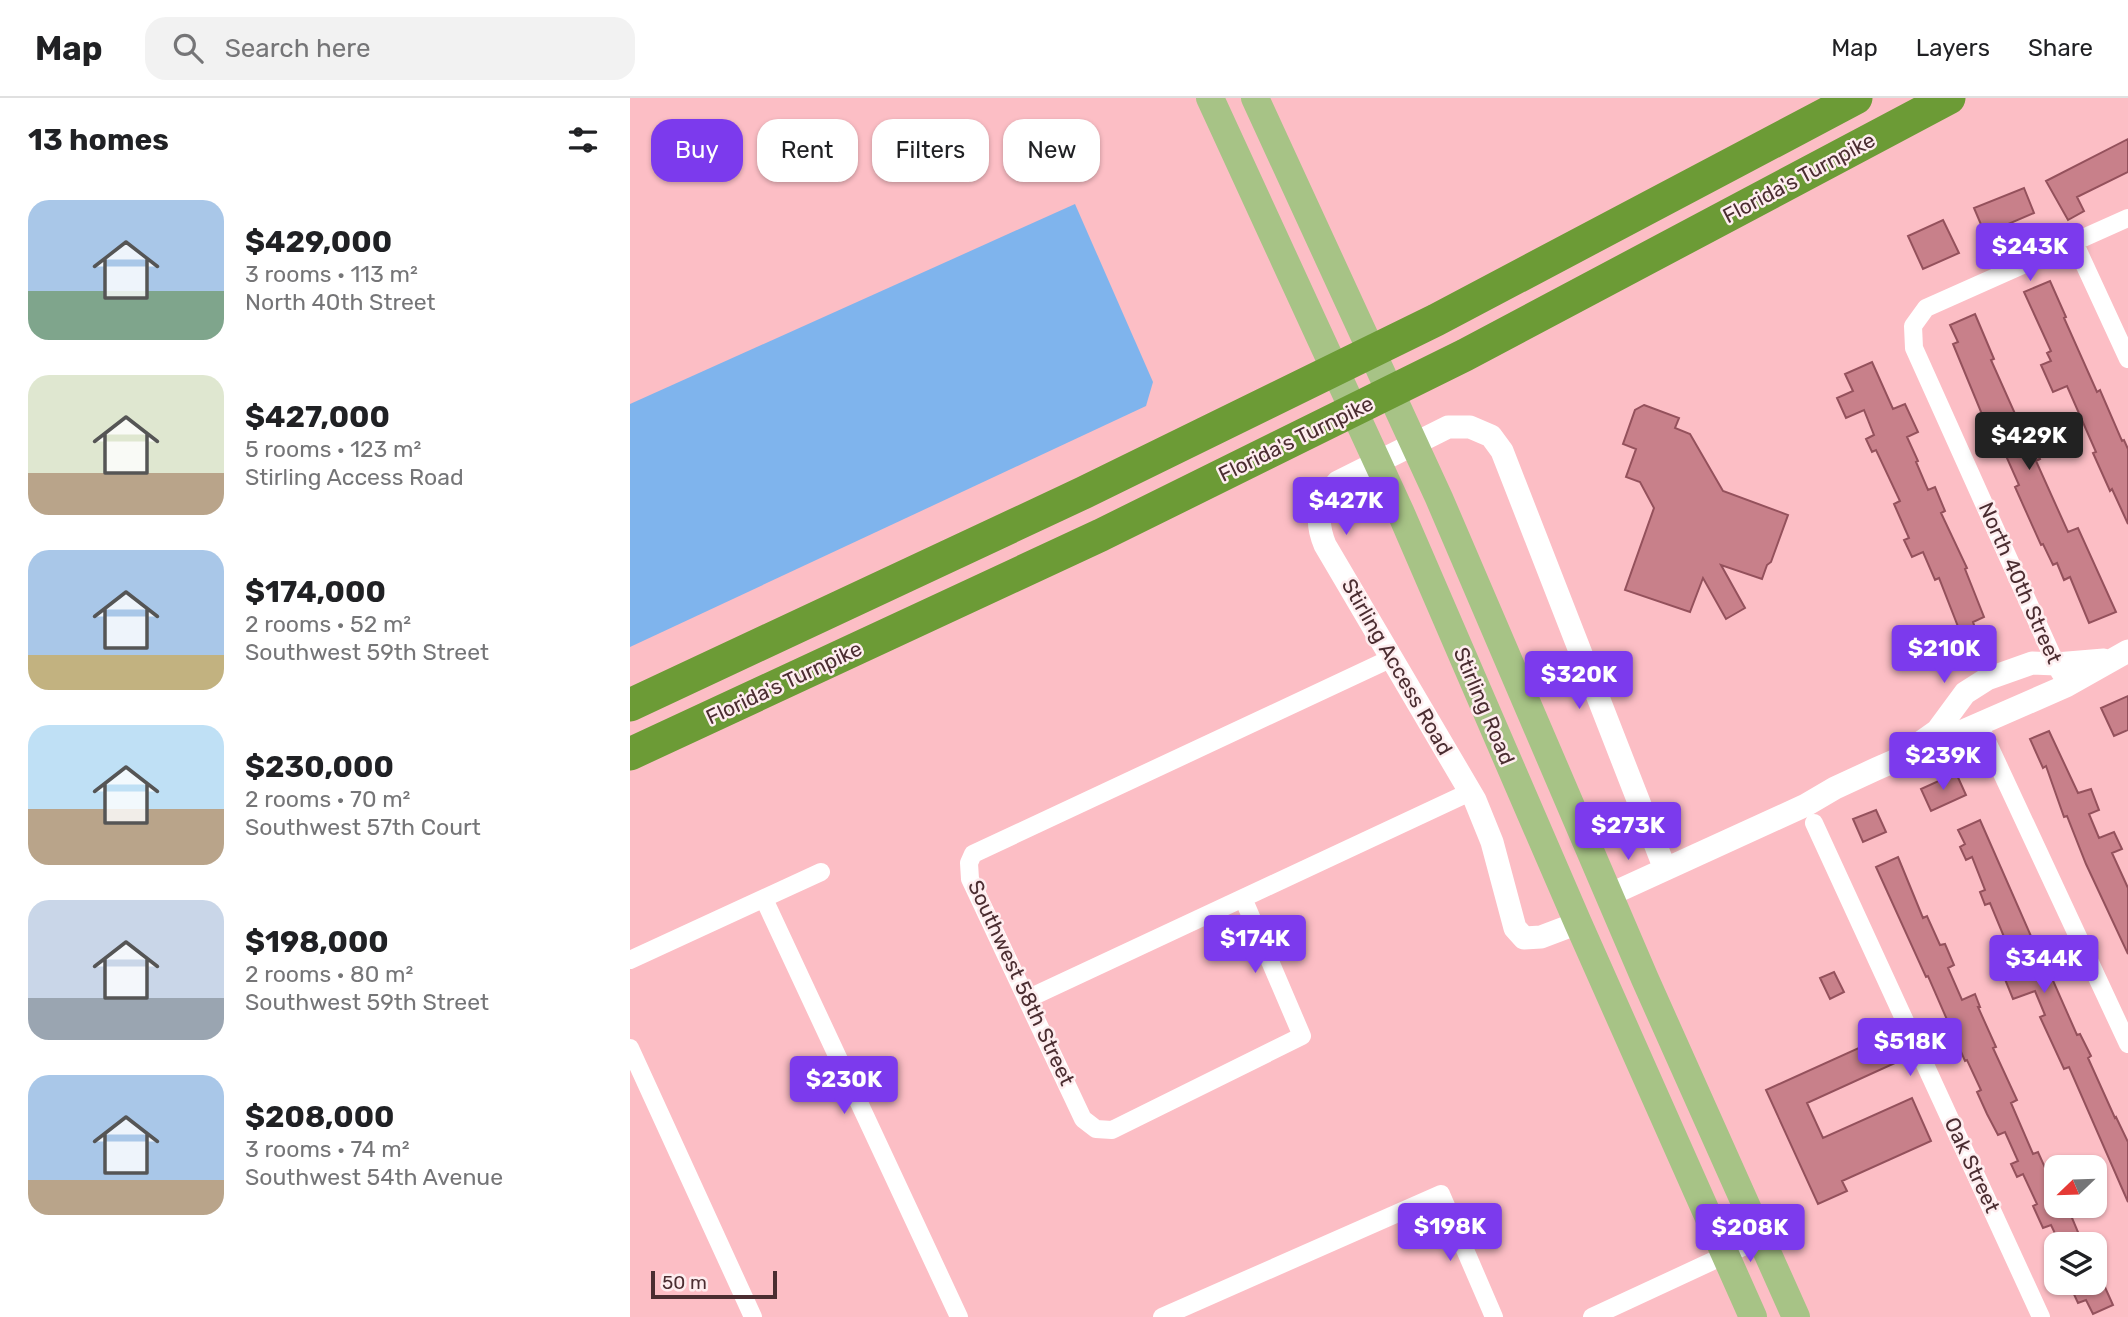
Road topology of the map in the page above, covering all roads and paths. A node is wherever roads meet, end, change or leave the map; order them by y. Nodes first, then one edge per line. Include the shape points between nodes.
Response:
1 (1210, 98) edge
2 (1255, 98) edge
3 (1856, 98) edge
4 (1949, 98) edge
5 (2128, 218) edge
6 (2074, 242) junction
7 (2128, 359) edge
8 (2119, 655) edge
9 (1392, 659) junction
10 (2056, 664) junction
11 (2066, 686) junction
12 (630, 705) edge
13 (1985, 737) dead end
14 (630, 754) edge
15 (1891, 763) junction
16 (1470, 792) junction
17 (1814, 823) dead end
18 (1665, 869) junction
19 (821, 872) dead end
20 (1609, 895) junction
21 (1243, 898) junction
22 (764, 899) junction
23 (1578, 923) junction
24 (630, 960) edge
25 (1027, 999) junction
26 (2128, 1044) edge
27 (630, 1048) edge
28 (1760, 1239) junction
29 (1725, 1255) junction
30 (753, 1317) edge
31 (959, 1317) edge
32 (1162, 1317) edge
33 (1494, 1317) edge
34 (1592, 1317) edge
35 (1753, 1317) edge
36 (1796, 1317) edge
37 (2041, 1317) edge

1 - 23 main road, Stirling Road via 1400,511
2 - 20 main road, Stirling Road via 1439,498
3 - 12 highway, Florida's Turnpike via 1424,326 1083,493
4 - 14 highway, Florida's Turnpike via 1465,355 1101,535
5 - 6 street
6 - 7 street
6 - 10 street, North 40th Street via 1926,308 1913,326 1913,348
8 - 10 street
8 - 11 street
9 - 16 street, Stirling Access Road
9 - 18 street, Stirling Access Road via 1319,531 1325,496 1338,482 1448,426 1470,427 1491,436 1502,451
9 - 25 street, Southwest 58th Street via 974,854 969,863 970,879
10 - 11 street, North 40th Street
10 - 15 street via 2032,663 1987,679 1965,693 1937,731
11 - 15 street
13 - 26 street
15 - 18 street
16 - 21 street
16 - 23 street, Stirling Access Road via 1492,842 1516,928 1524,938 1541,937
17 - 37 street, Oak Street
18 - 20 street
19 - 22 street
20 - 28 main road, Stirling Road
21 - 25 street
21 - 25 street, Southwest 58th Street via 1302,1036 1112,1130 1096,1129 1083,1119
22 - 24 street
22 - 31 street
23 - 29 main road, Stirling Road
27 - 30 street
28 - 29 street
28 - 36 main road, Stirling Road
29 - 34 street
29 - 35 main road, Stirling Road
32 - 33 street via 1441,1194

